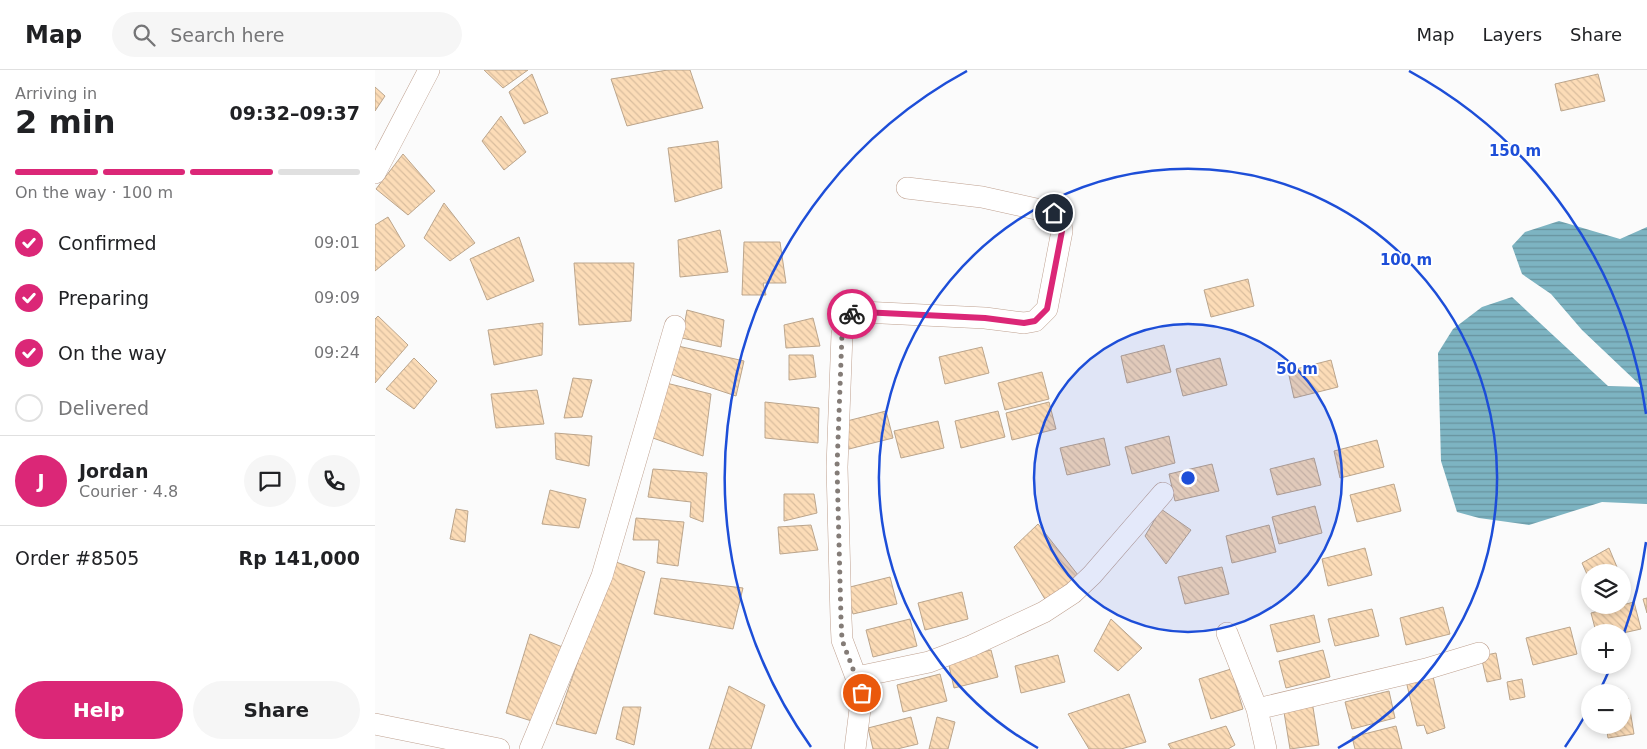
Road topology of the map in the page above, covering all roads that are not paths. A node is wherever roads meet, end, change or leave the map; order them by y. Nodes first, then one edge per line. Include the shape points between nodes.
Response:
1 (429, 70) edge
2 (375, 173) edge
3 (907, 188) dead end
4 (675, 326) dead end
5 (1163, 492) dead end
6 (1227, 633) dead end
7 (1479, 654) dead end
8 (857, 677) junction
9 (1257, 709) junction
10 (375, 724) edge
11 (499, 749) edge
12 (530, 749) edge
13 (855, 749) edge
14 (1266, 749) edge

1 - 2 street
3 - 8 street via 982,197 1054,213 1060,218 1062,231 1047,309 1035,321 1024,323 862,312 849,315 845,323 837,467 841,619 842,640
4 - 12 street via 602,576
5 - 8 street via 1092,575 1073,594 1044,612 929,662
6 - 9 street
7 - 9 street
8 - 13 street via 862,693 862,710
9 - 14 street
10 - 11 street

